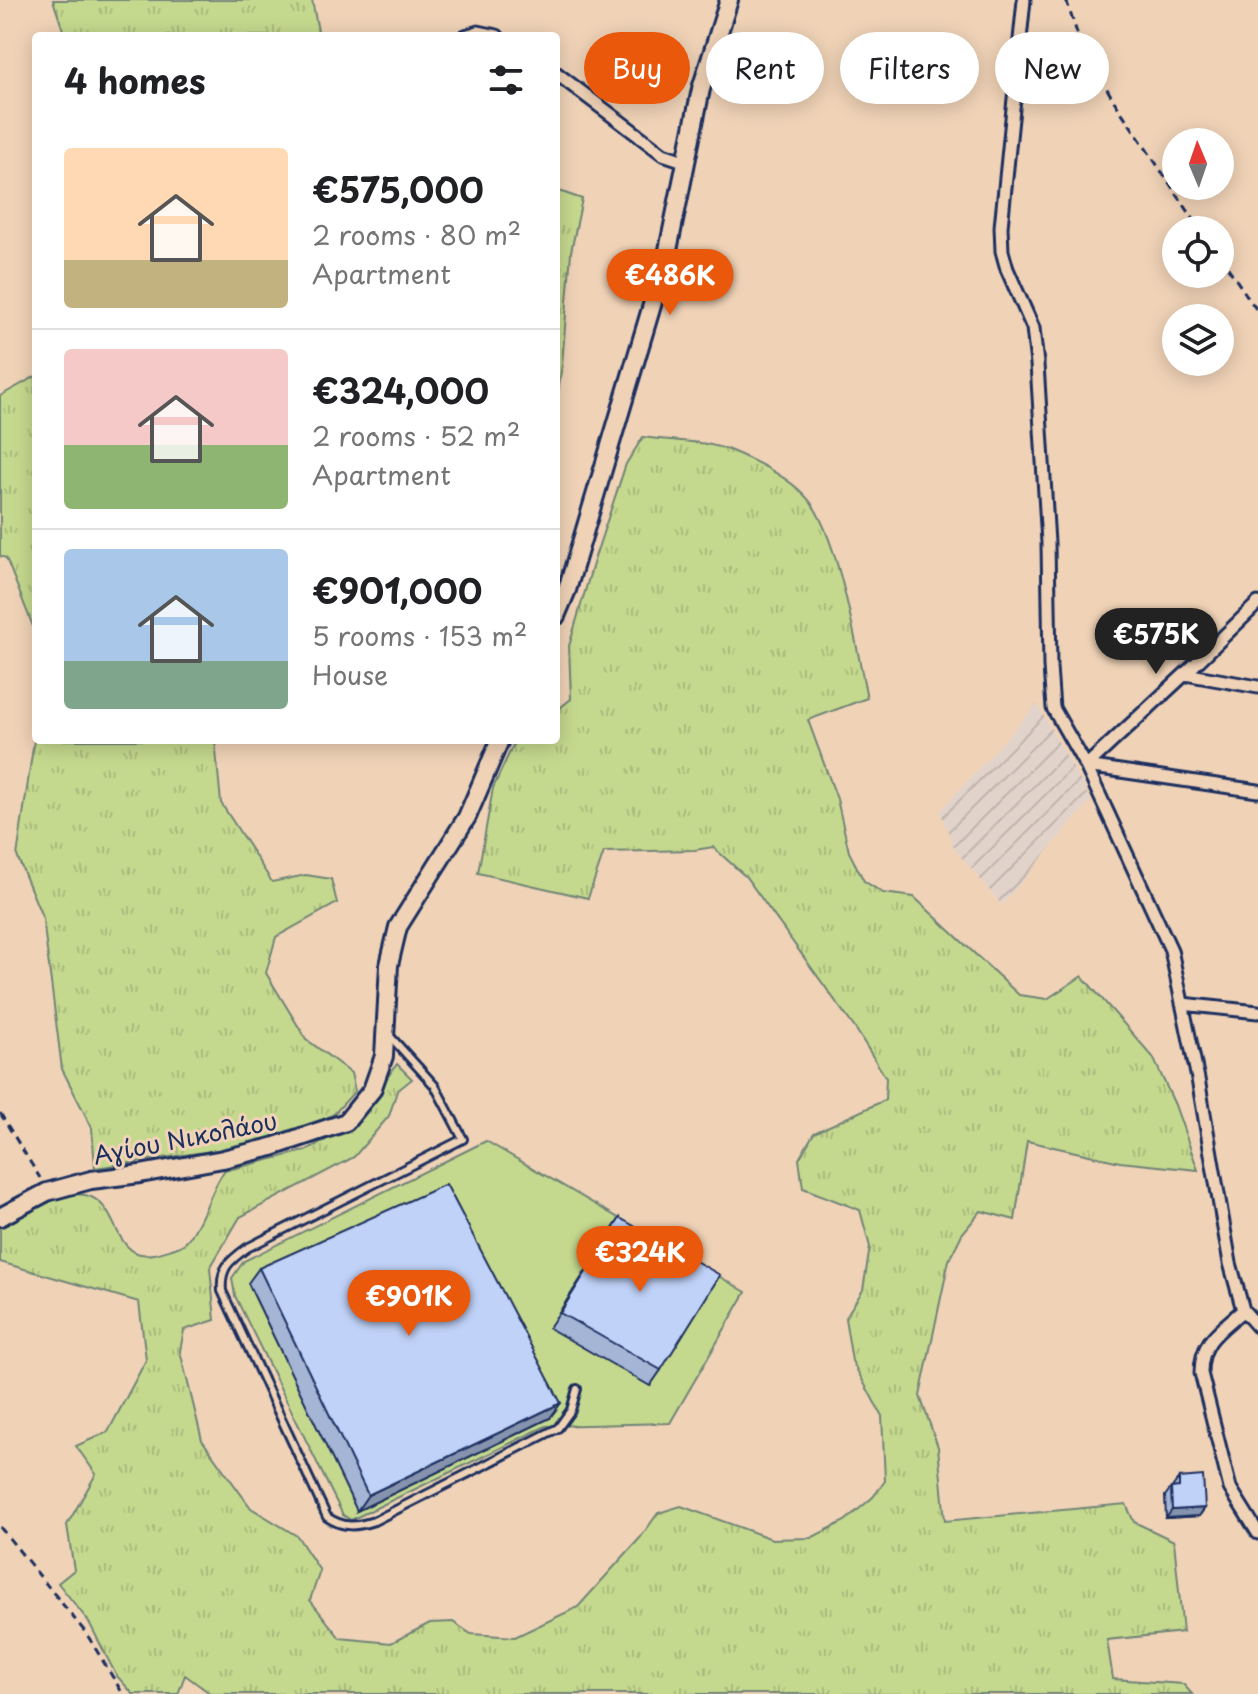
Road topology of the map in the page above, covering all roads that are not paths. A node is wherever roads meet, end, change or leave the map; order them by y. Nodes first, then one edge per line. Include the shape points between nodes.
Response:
1 (729, 0) edge
2 (1024, 0) edge
3 (560, 76) edge
4 (684, 161) junction
5 (1258, 603) edge
6 (560, 607) edge
7 (1185, 674) junction
8 (1258, 687) edge
9 (498, 744) edge
10 (1086, 766) junction
11 (1258, 791) edge
12 (1182, 1004) junction
13 (1258, 1012) edge
14 (386, 1032) junction
15 (0, 1217) edge
16 (1243, 1310) junction
17 (1258, 1327) edge
18 (577, 1389) dead end
19 (1258, 1533) edge

1 - 4 street
2 - 10 street via 1002,251 1033,328 1053,708
3 - 4 street via 663,154
4 - 6 street via 667,255
5 - 7 street
7 - 8 street
7 - 10 street
9 - 14 street, Αγίου Νικολάου via 467,817 398,927 389,965
10 - 11 street
10 - 12 street via 1171,950
12 - 13 street
12 - 16 street
14 - 15 street, Αγίου Νικολάου via 372,1090 346,1122 223,1159 47,1192
14 - 18 lane via 435,1086 463,1139 247,1248 229,1261 221,1277 222,1291 327,1517 346,1526 374,1521 558,1428
16 - 17 street
16 - 19 street via 1206,1343 1201,1373 1230,1488

